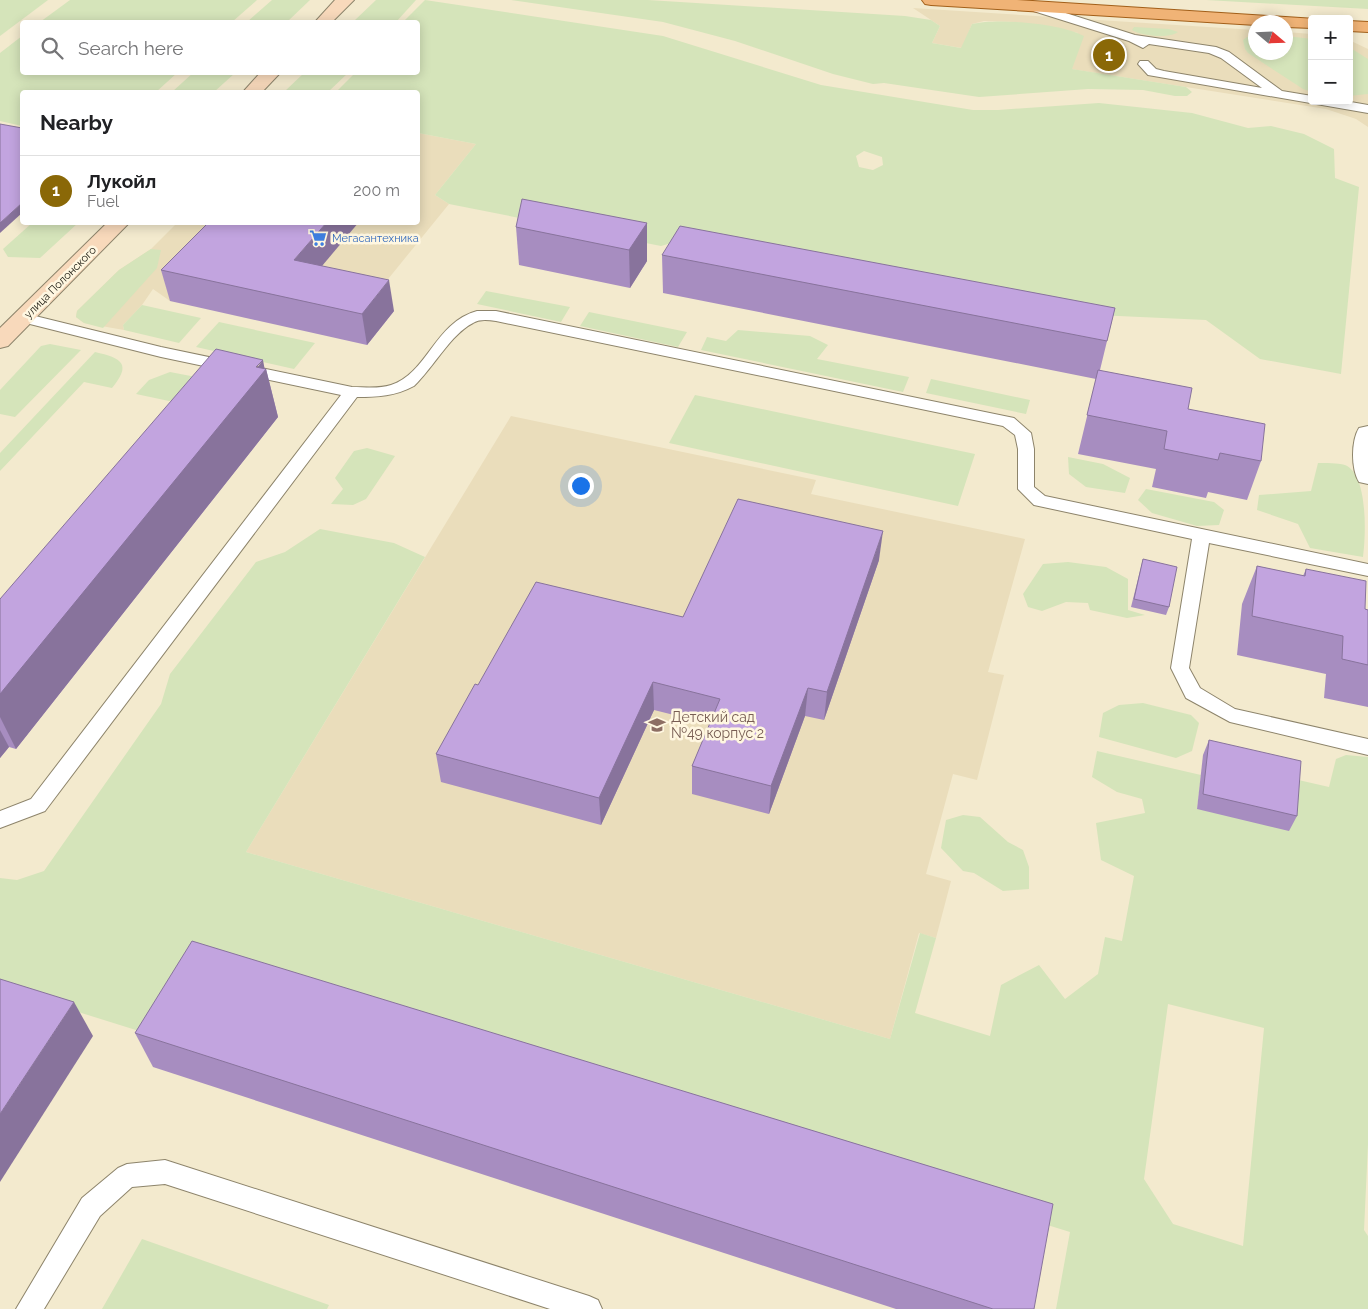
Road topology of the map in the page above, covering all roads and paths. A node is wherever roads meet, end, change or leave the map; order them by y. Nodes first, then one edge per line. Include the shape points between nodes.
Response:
1 (345, 0) edge
2 (931, 0) edge
3 (1055, 4) edge
4 (1031, 6) junction
5 (325, 20) edge
6 (1308, 23) edge
7 (1353, 26) edge
8 (1368, 27) edge
9 (1144, 64) dead end
10 (269, 75) edge
11 (254, 90) edge
12 (1279, 94) junction
13 (1308, 99) edge
14 (1344, 105) edge
15 (1368, 109) edge
16 (117, 225) edge
17 (23, 318) junction
18 (0, 341) edge
19 (352, 392) junction
20 (1368, 434) edge
21 (1368, 476) edge
22 (1202, 536) junction
23 (1368, 570) edge
24 (1368, 747) edge
25 (0, 820) edge
26 (29, 1309) edge
27 (589, 1309) edge

1 - 5 main road
2 - 4 main road
3 - 4 main road
3 - 6 main road
4 - 12 lane via 1139,42 1212,50 1225,55
7 - 8 main road
9 - 12 lane via 1152,72 1183,74
10 - 11 main road
12 - 13 lane
14 - 15 lane
16 - 17 main road, улица Полонского
17 - 18 main road, улица Полонского
17 - 19 lane via 161,352
19 - 22 lane via 400,387 419,372 461,323 476,316 496,316 1008,422 1023,433 1026,489 1040,501
19 - 25 lane via 38,805
20 - 21 street
22 - 23 lane
22 - 24 lane via 1180,668 1193,693 1230,715
26 - 27 lane via 91,1207 127,1176 165,1172

